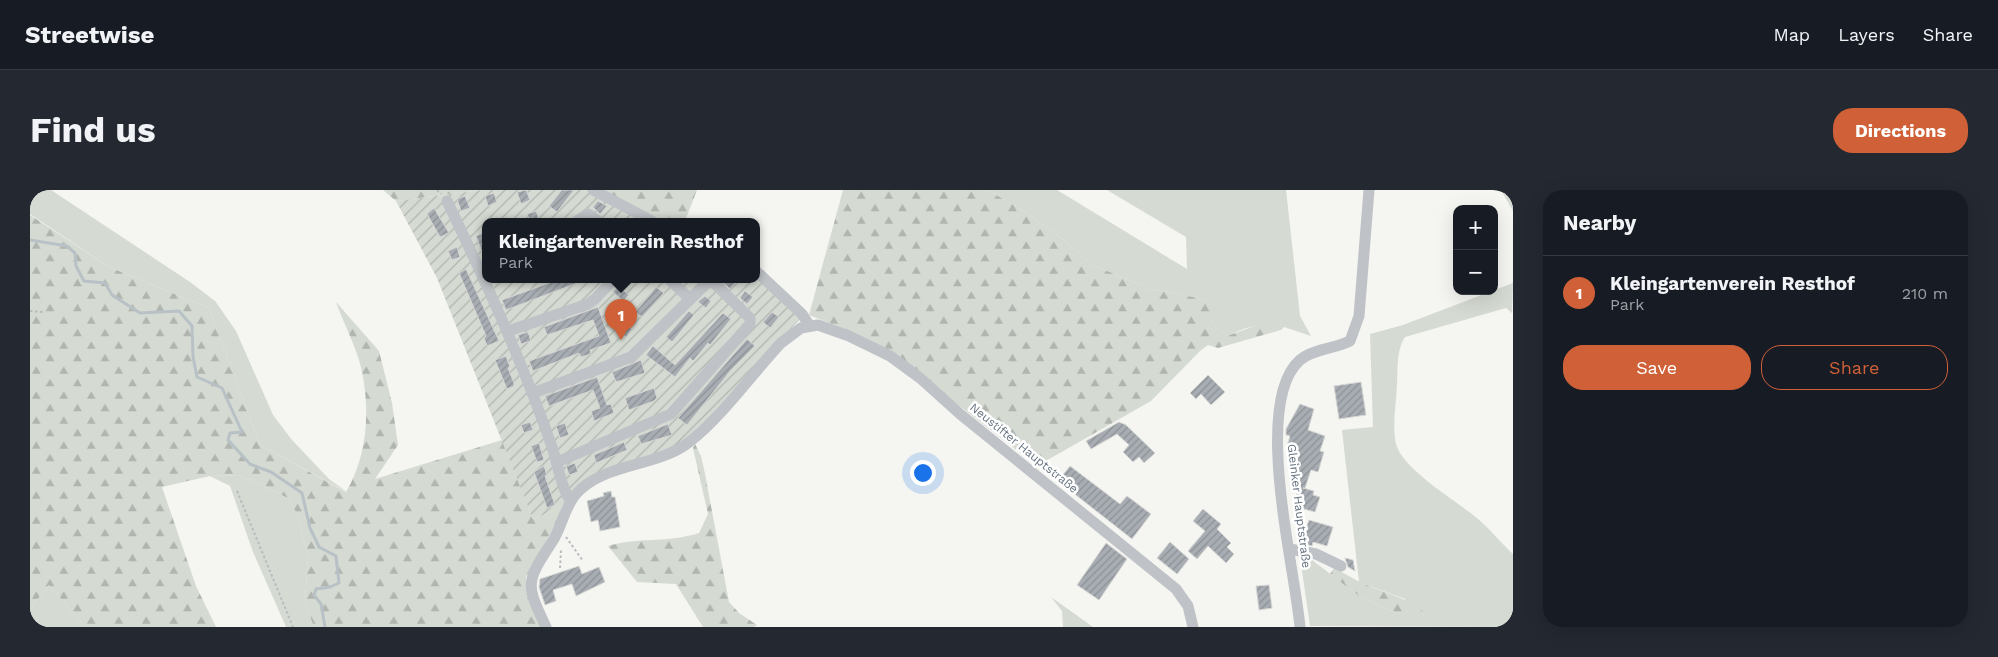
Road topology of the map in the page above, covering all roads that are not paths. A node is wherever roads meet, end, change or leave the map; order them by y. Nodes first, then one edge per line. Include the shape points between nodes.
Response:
1 (593, 190) edge
2 (1369, 190) edge
3 (447, 202) dead end
4 (582, 218) edge
5 (594, 218) edge
6 (646, 218) edge
7 (482, 269) edge
8 (760, 275) edge
9 (488, 283) edge
10 (610, 283) edge
11 (673, 283) edge
12 (690, 299) junction
13 (809, 324) junction
14 (508, 331) junction
15 (534, 393) junction
16 (558, 462) junction
17 (571, 501) junction
18 (1290, 550) junction
19 (1341, 566) dead end
20 (546, 627) edge
21 (1193, 627) edge
22 (1300, 627) edge

1 - 6 street
2 - 18 street, Gleinker Hauptstraße via 1361,297 1354,332 1350,341 1300,360 1286,386 1280,410 1277,465
3 - 7 street
4 - 5 street via 588,214
8 - 13 street
9 - 14 street
10 - 14 street via 588,304
11 - 12 street
12 - 15 street via 631,357
12 - 16 street via 707,284 714,283 750,318 750,324 671,414
13 - 17 street via 781,343 709,424 686,444 598,479 580,490
13 - 21 street, Neustifter Hauptstraße via 827,327 856,339 905,366 1176,589 1188,606
14 - 15 street
15 - 16 street
16 - 17 street via 566,494
17 - 20 street via 560,529 530,579 532,594
18 - 19 street via 1316,554
18 - 22 street, Gleinker Hauptstraße

